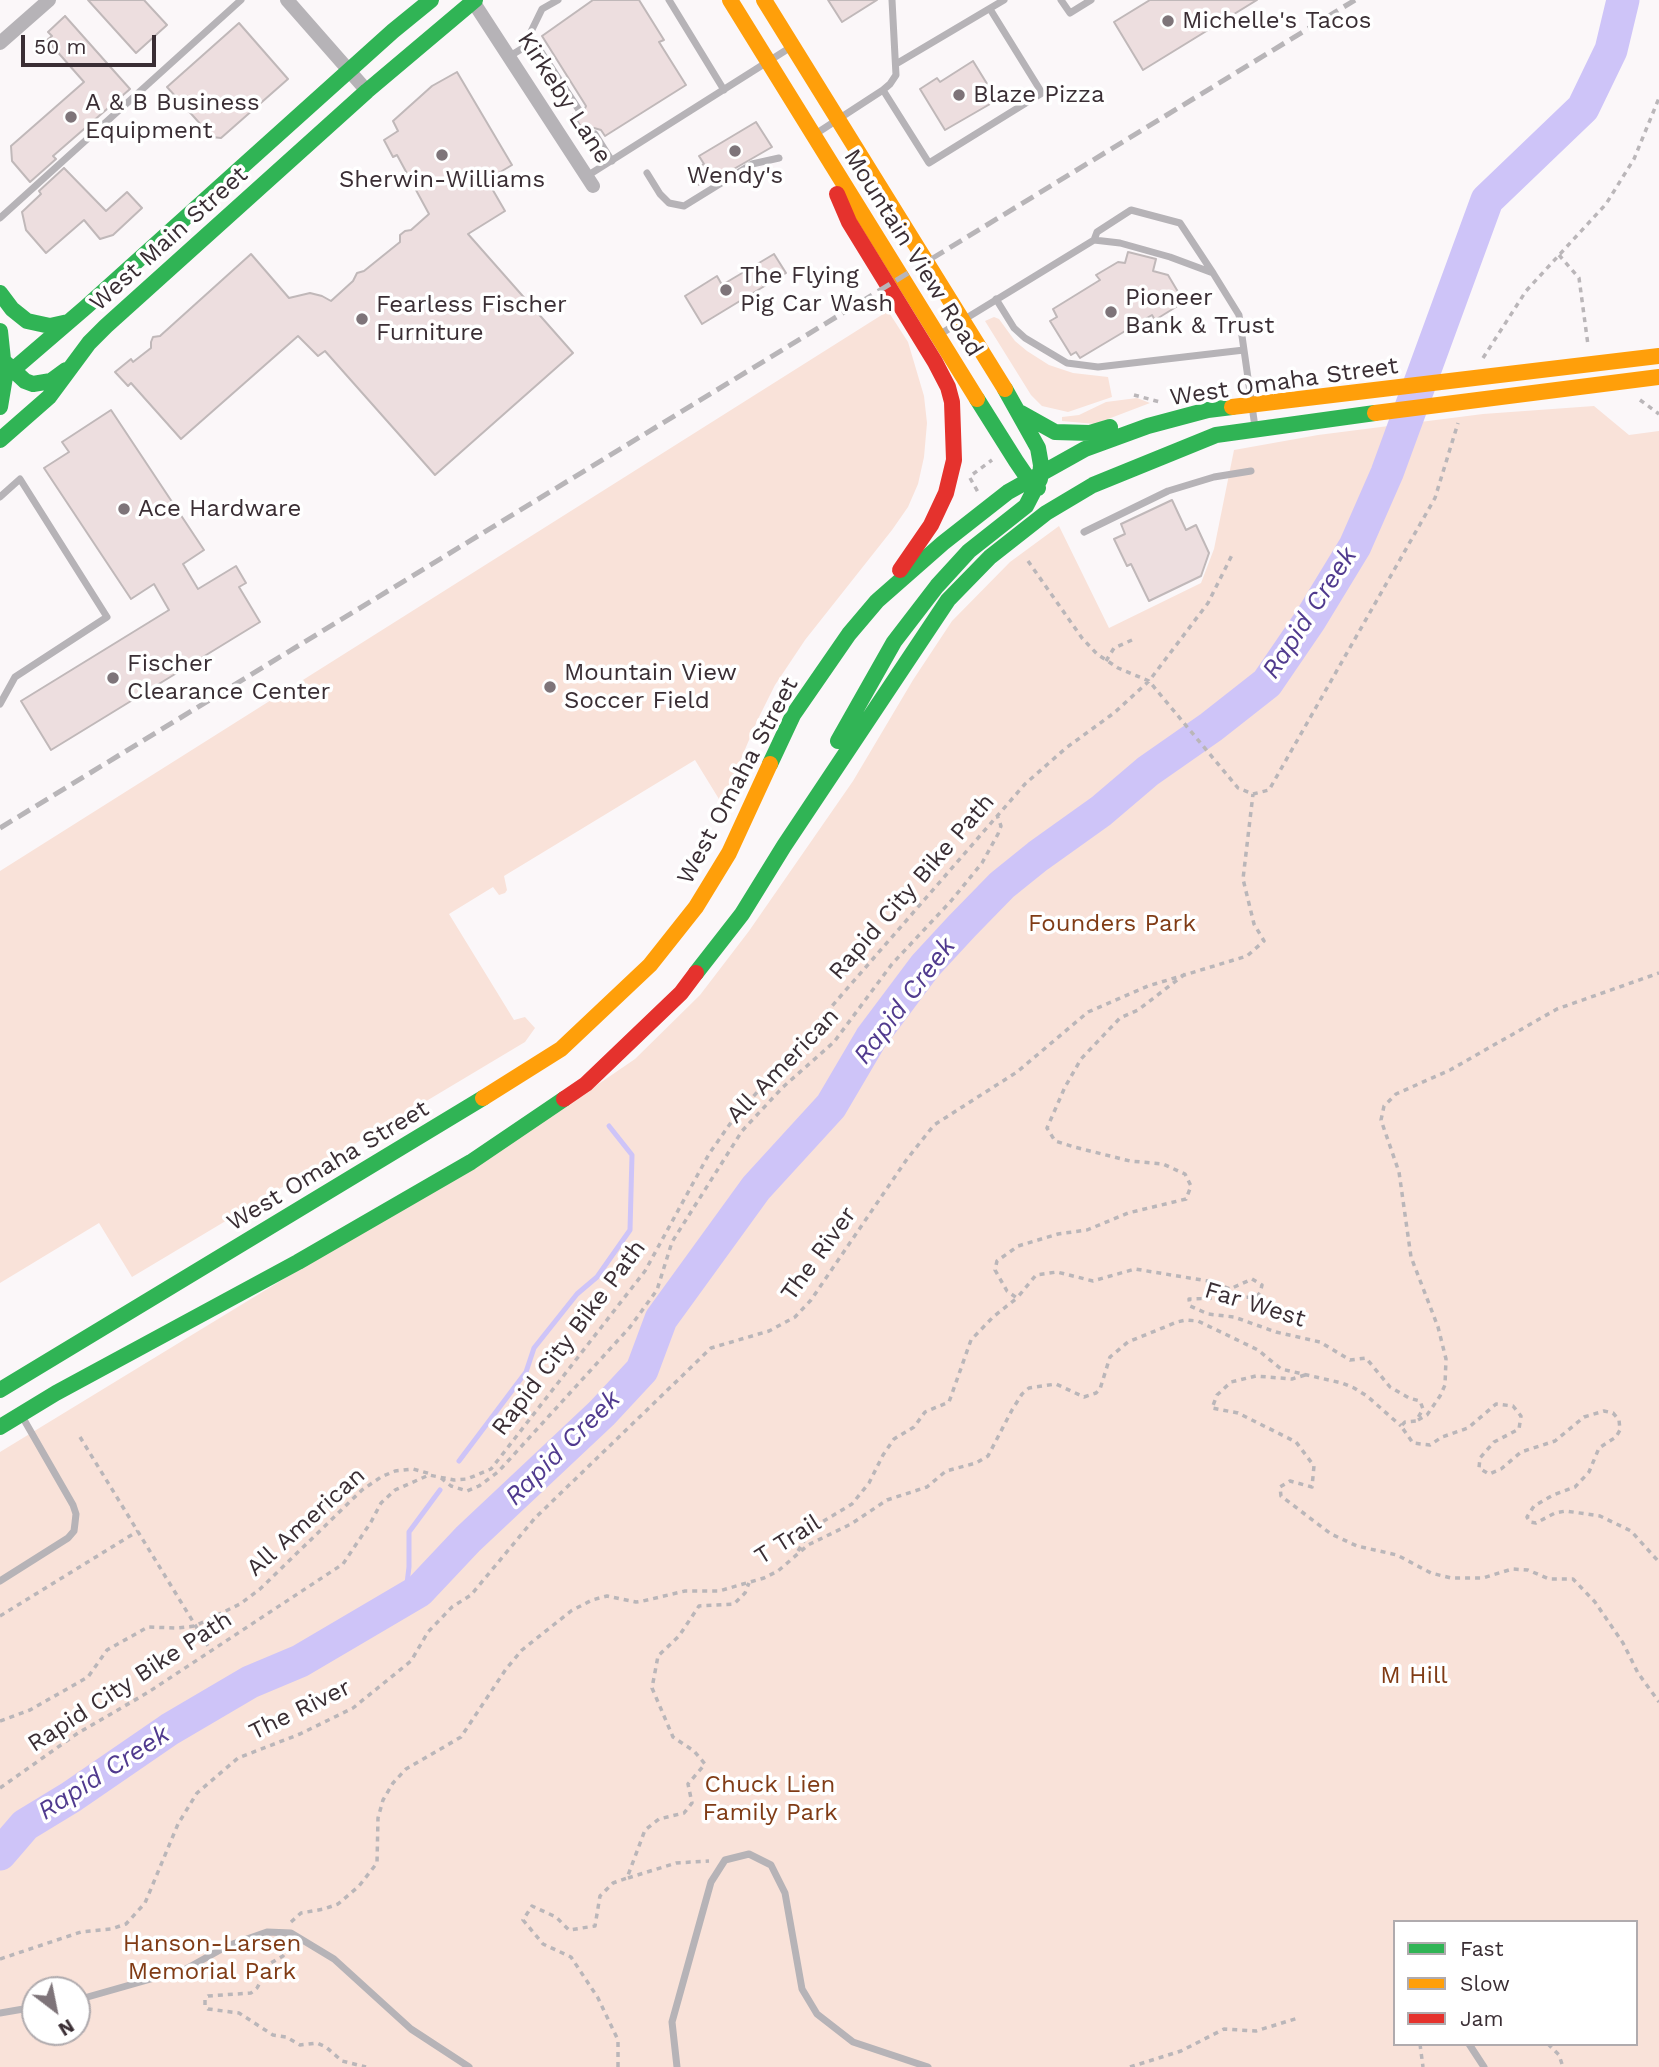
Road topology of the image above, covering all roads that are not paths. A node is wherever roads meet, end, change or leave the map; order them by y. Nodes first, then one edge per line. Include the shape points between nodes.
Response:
1 (49, 0) edge
2 (241, 0) edge
3 (287, 0) edge
4 (431, 0) edge
5 (474, 0) edge
6 (558, 0) edge
7 (669, 0) edge
8 (730, 0) edge
9 (764, 0) edge
10 (892, 0) edge
11 (1004, 0) edge
12 (1061, 0) edge
13 (1091, 0) edge
14 (990, 9) junction
15 (530, 35) junction
16 (0, 43) edge
17 (793, 46) junction
18 (510, 56) junction
19 (768, 62) junction
20 (896, 64) junction
21 (349, 71) junction
22 (723, 90) junction
23 (883, 90) junction
24 (367, 91) junction
25 (579, 110) dead end
26 (838, 119) junction
27 (595, 134) dead end
28 (813, 136) junction
29 (779, 158) dead end
30 (612, 161) junction
31 (647, 173) dead end
32 (590, 181) joint
33 (0, 218) edge
34 (1094, 240) junction
35 (1213, 273) junction
36 (0, 293) edge
37 (996, 299) junction
38 (962, 319) junction
39 (68, 323) junction
40 (0, 331) edge
41 (938, 335) junction
42 (1244, 350) junction
43 (1659, 356) edge
44 (74, 363) junction
45 (4, 370) edge
46 (1659, 377) edge
47 (1252, 406) junction
48 (0, 407) edge
49 (1018, 410) junction
50 (1208, 410) junction
51 (1255, 429) junction
52 (0, 440) edge
53 (1251, 471) dead end
54 (1035, 480) junction
55 (1081, 492) junction
56 (0, 497) edge
57 (1084, 532) dead end
58 (877, 601) junction
59 (0, 704) edge
60 (784, 846) junction
61 (2, 1386) edge
62 (21, 1414) junction
63 (0, 1427) edge
64 (0, 1581) edge
65 (91, 1996) edge
66 (21, 2009) edge
67 (0, 2013) edge
68 (1470, 2046) edge
69 (469, 2067) edge
70 (677, 2067) edge
71 (928, 2067) edge
72 (1484, 2067) edge

1 - 16 street
2 - 33 lane
3 - 21 street
4 - 21 main road, West Main Street
5 - 18 street, Kirkeby Lane
5 - 24 main road, West Main Street
6 - 15 lane via 542,9
7 - 22 lane
8 - 19 main road, Mountain View Road
9 - 17 main road, Mountain View Road
10 - 20 lane
11 - 14 lane
12 - 13 lane via 1070,13
14 - 20 lane
14 - 23 lane via 1042,93 929,163
15 - 18 lane via 523,48
15 - 25 lane
17 - 19 lane
17 - 26 main road, Mountain View Road
18 - 32 street, Kirkeby Lane
19 - 22 lane
19 - 28 main road, Mountain View Road
20 - 23 lane via 896,75
21 - 24 street
21 - 39 main road, West Main Street
22 - 30 lane
23 - 26 lane
24 - 44 main road, West Main Street via 106,326
26 - 28 lane
26 - 38 main road, Mountain View Road
27 - 30 lane
28 - 41 main road, Mountain View Road
28 - 58 main road via 849,222 948,387 955,416 954,460 946,492 931,525
29 - 31 lane via 752,164 684,206 669,203
30 - 32 lane
34 - 35 lane via 1120,243
34 - 35 lane via 1097,232 1132,210 1181,223
34 - 37 lane
35 - 42 lane via 1239,315
36 - 39 main road via 27,321 50,326
37 - 38 lane
37 - 42 lane via 1024,338 1067,363 1098,367
38 - 41 lane
38 - 49 main road, Mountain View Road
39 - 45 main road, West Main Street
40 - 45 main road
41 - 54 main road, Mountain View Road
42 - 47 lane
43 - 47 main road, West Omaha Street
44 - 45 main road via 42,384
44 - 52 main road, West Main Street via 49,397
45 - 48 main road
46 - 51 main road, West Omaha Street
47 - 50 main road, West Omaha Street
47 - 51 lane
49 - 50 main road via 1048,430 1072,434 1107,429 1194,401
49 - 54 main road, Mountain View Road via 1038,448
50 - 54 main road, West Omaha Street via 1119,435 1085,449
51 - 55 main road, West Omaha Street via 1216,435
53 - 57 lane via 1168,491
54 - 55 main road via 1054,495
54 - 58 main road, West Omaha Street via 979,514
54 - 60 main road via 1026,506 969,551 894,642
55 - 60 main road, West Omaha Street via 1007,543 948,600
56 - 59 lane via 20,479 107,617 15,677
58 - 61 main road, West Omaha Street via 793,715 729,853 696,907 650,965 561,1049
60 - 62 main road, West Omaha Street via 743,914 681,993 586,1084 471,1162
61 - 62 main road
62 - 63 main road, West Omaha Street
62 - 64 lane via 73,1505 74,1531
65 - 69 lane via 186,1969 227,1946 267,1932 291,1933 334,1959 411,2029
66 - 67 lane
68 - 72 lane
70 - 71 lane via 672,2022 711,1882 725,1860 749,1854 771,1865 785,1893 802,1989 817,2014 853,2042

